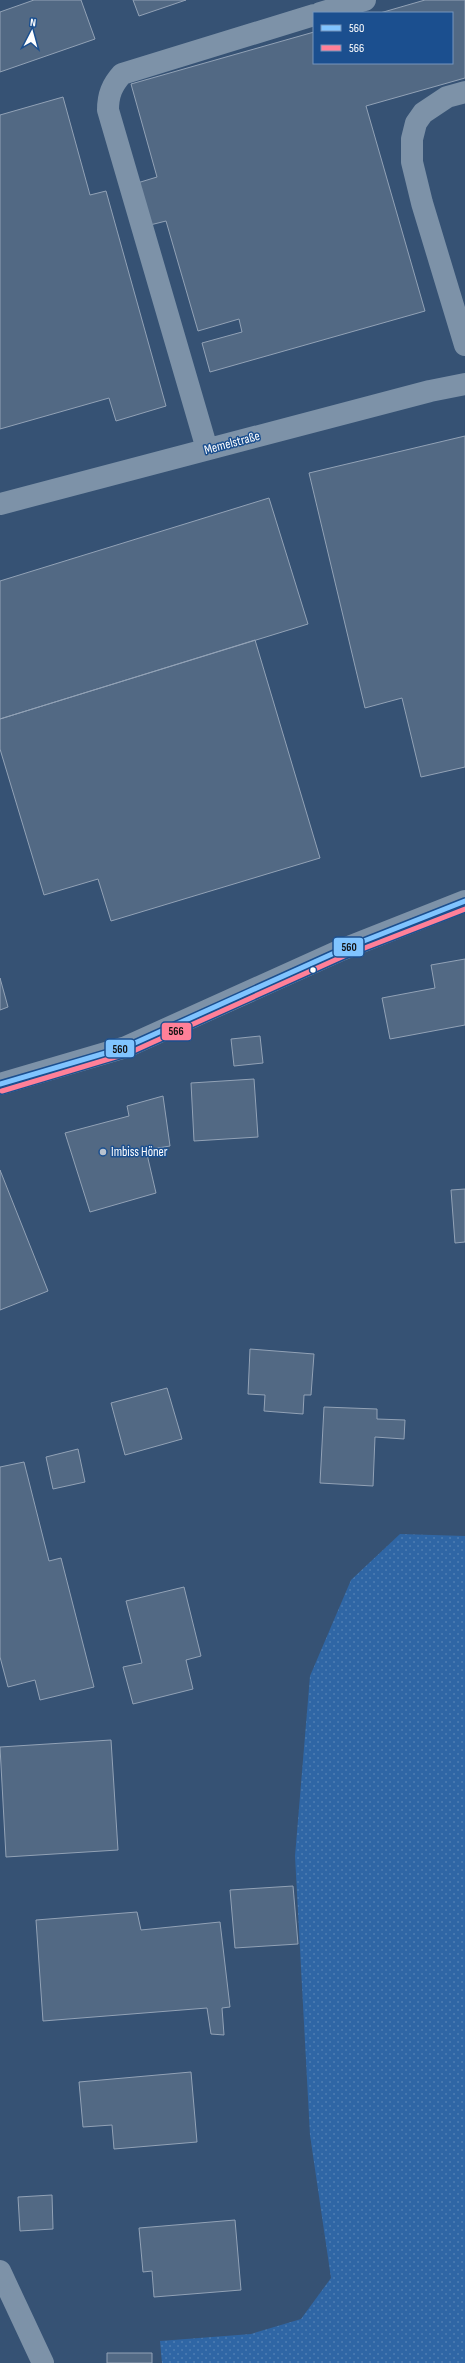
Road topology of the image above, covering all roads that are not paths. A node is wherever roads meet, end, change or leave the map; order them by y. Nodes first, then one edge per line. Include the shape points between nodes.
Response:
1 (365, 0) edge
2 (323, 12) edge
3 (313, 15) edge
4 (465, 92) edge
5 (465, 345) edge
6 (465, 384) edge
7 (207, 449) junction
8 (0, 504) edge
9 (465, 902) edge
10 (0, 1084) edge
11 (0, 2271) edge
12 (43, 2363) edge

1 - 2 street
3 - 7 street via 122,74 113,84 108,96 108,110
4 - 5 street via 447,97 423,113 416,123 412,139 412,162 422,203
6 - 7 street, Memelstraße
7 - 8 street, Memelstraße
9 - 10 street via 341,950 126,1047
11 - 12 street

